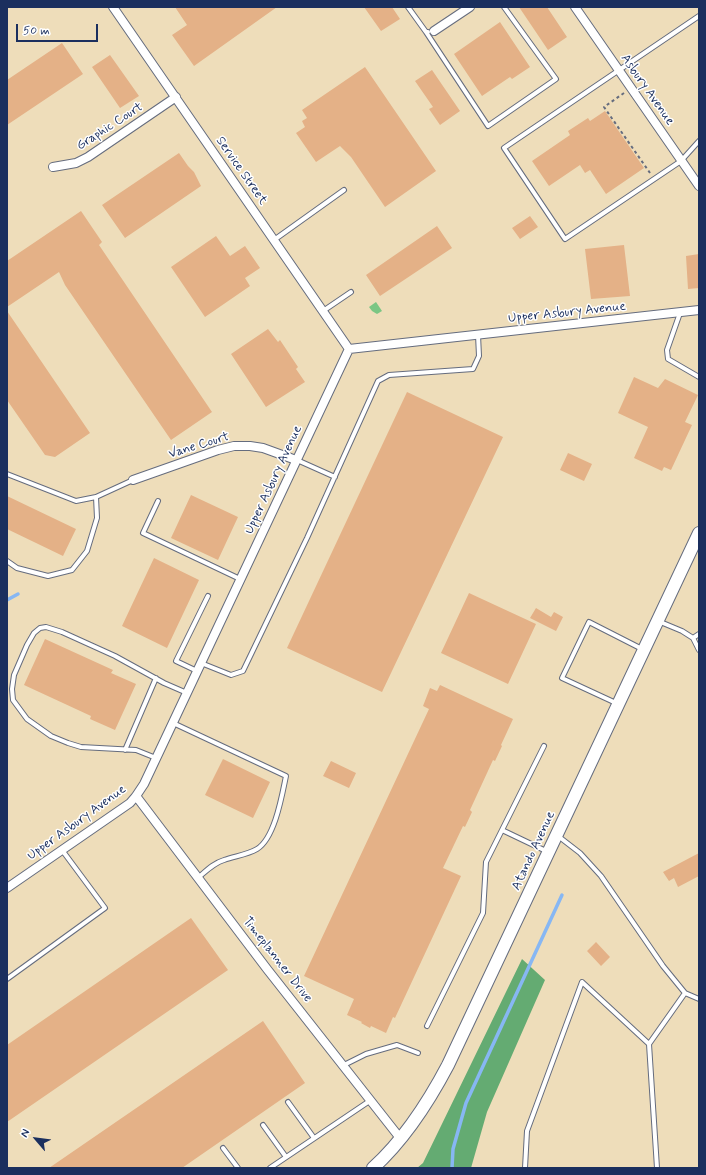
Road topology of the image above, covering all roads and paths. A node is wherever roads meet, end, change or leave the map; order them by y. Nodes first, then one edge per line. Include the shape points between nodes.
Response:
1 (113, 7) edge
2 (408, 7) edge
3 (470, 7) edge
4 (504, 7) edge
5 (575, 7) edge
6 (699, 16) edge
7 (430, 32) junction
8 (619, 70) junction
9 (631, 88) junction
10 (176, 97) junction
11 (699, 141) edge
12 (681, 161) junction
13 (53, 167) dead end
14 (654, 179) junction
15 (699, 186) edge
16 (344, 190) dead end
17 (274, 240) junction
18 (351, 292) dead end
19 (699, 310) edge
20 (322, 311) junction
21 (680, 313) junction
22 (478, 335) junction
23 (349, 349) junction
24 (699, 377) edge
25 (296, 460) junction
26 (7, 474) edge
27 (335, 476) junction
28 (133, 480) joint
29 (96, 497) junction
30 (158, 500) dead end
31 (699, 533) edge
32 (7, 561) edge
33 (240, 579) junction
34 (208, 596) dead end
35 (658, 620) junction
36 (699, 634) edge
37 (693, 638) junction
38 (644, 650) junction
39 (699, 650) edge
40 (201, 663) junction
41 (197, 671) junction
42 (156, 678) junction
43 (187, 692) junction
44 (618, 704) junction
45 (172, 723) junction
46 (544, 746) dead end
47 (125, 750) junction
48 (156, 758) junction
49 (136, 796) junction
50 (502, 830) junction
51 (557, 835) junction
52 (62, 850) junction
53 (548, 852) junction
54 (199, 877) junction
55 (7, 888) edge
56 (7, 979) edge
57 (685, 992) junction
58 (699, 999) edge
59 (427, 1026) dead end
60 (649, 1044) junction
61 (418, 1053) dead end
62 (344, 1065) junction
63 (371, 1100) junction
64 (288, 1102) dead end
65 (263, 1125) dead end
66 (314, 1138) junction
67 (400, 1138) junction
68 (223, 1148) dead end
69 (286, 1157) junction
70 (238, 1168) edge
71 (270, 1168) edge
72 (373, 1168) edge
73 (525, 1168) edge
74 (657, 1168) edge

1 - 10 street, Service Street
2 - 7 lane
3 - 7 street
4 - 7 lane via 556,79 488,126
5 - 8 street, Asbury Avenue
6 - 8 lane
8 - 9 street, Asbury Avenue
8 - 14 lane via 504,148 565,239
9 - 12 street, Asbury Avenue
9 - 14 path via 604,107
10 - 13 street, Graphic Court via 88,157 76,163
10 - 17 street, Service Street
11 - 12 lane
12 - 14 lane
12 - 15 street, Asbury Avenue
16 - 17 lane
17 - 20 street, Service Street
18 - 20 lane
19 - 21 street, Upper Asbury Avenue
20 - 23 street, Service Street
21 - 22 street, Upper Asbury Avenue
21 - 24 lane via 667,350 668,359
22 - 23 street, Upper Asbury Avenue
22 - 27 lane via 479,356 473,369 389,375 378,381
23 - 25 street, Upper Asbury Avenue
25 - 27 lane
25 - 28 street, Vane Court via 263,448 234,446
25 - 33 street, Upper Asbury Avenue
26 - 29 lane via 76,501
27 - 40 lane via 243,671 231,675
28 - 29 lane
29 - 32 lane via 97,518 87,551 72,570 48,576 17,568
30 - 33 lane via 143,533
31 - 35 main road, Atando Avenue
33 - 40 street, Upper Asbury Avenue
34 - 41 lane via 176,661
35 - 37 lane
35 - 38 main road, Atando Avenue
36 - 37 lane
37 - 39 lane
38 - 44 main road, Atando Avenue
38 - 44 lane via 589,622 562,678
40 - 41 street, Upper Asbury Avenue
41 - 43 street, Upper Asbury Avenue
42 - 43 lane
42 - 47 lane
42 - 47 lane via 115,656 46,627 34,633 14,675 13,700 27,719 51,736 81,747
43 - 45 street, Upper Asbury Avenue
44 - 51 main road, Atando Avenue
45 - 48 street, Upper Asbury Avenue
45 - 54 lane via 286,776 278,813 269,835 258,848 223,860 211,866
46 - 50 lane
47 - 48 lane via 136,750
48 - 49 street, Upper Asbury Avenue
49 - 52 street, Upper Asbury Avenue via 130,803
49 - 54 street, Timeplanner Drive
50 - 53 lane
50 - 59 lane via 486,862 483,913
51 - 53 main road, Atando Avenue
51 - 57 lane via 580,853 601,876 663,966
52 - 55 street, Upper Asbury Avenue
52 - 56 lane via 105,908
53 - 67 main road, Atando Avenue via 448,1065 426,1105
54 - 62 street, Timeplanner Drive via 267,969
57 - 58 lane
57 - 60 lane
60 - 73 lane via 582,982 526,1131
60 - 74 lane
61 - 62 lane via 397,1044 366,1054
62 - 63 street, Timeplanner Drive
63 - 66 lane
63 - 67 street, Timeplanner Drive
64 - 66 lane
65 - 69 lane
66 - 69 lane
67 - 72 main road, Atando Avenue
68 - 70 lane
69 - 71 lane

